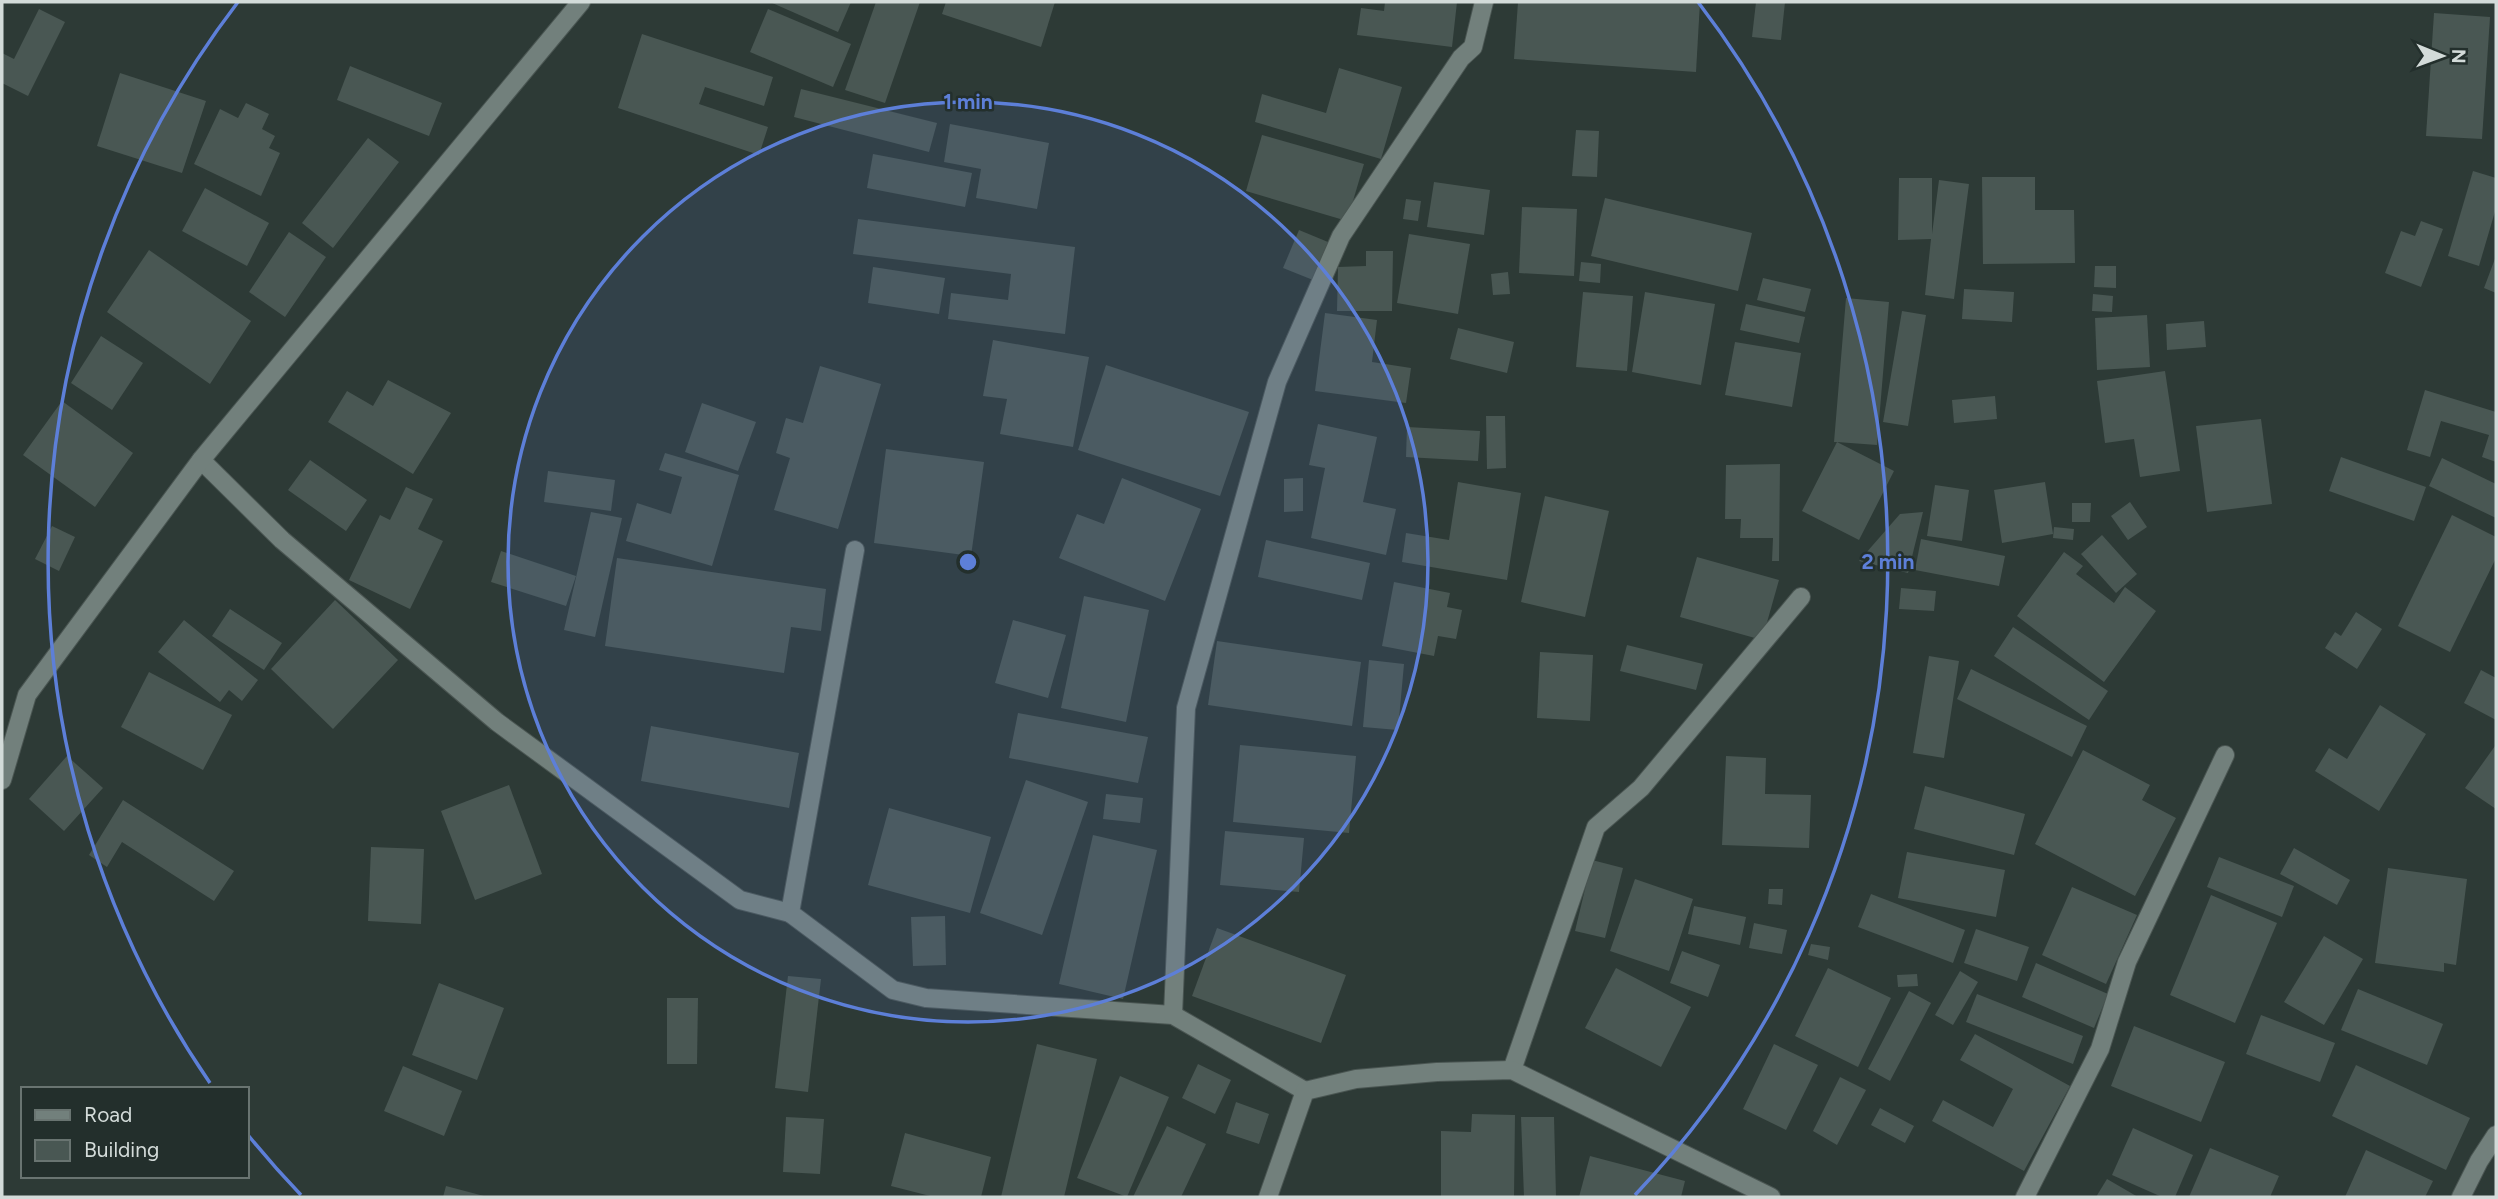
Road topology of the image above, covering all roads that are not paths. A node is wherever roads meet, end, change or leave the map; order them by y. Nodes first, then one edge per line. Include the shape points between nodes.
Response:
1 (581, 2) edge
2 (1484, 2) edge
3 (201, 460) junction
4 (855, 551) dead end
5 (1801, 597) dead end
6 (2225, 755) dead end
7 (2, 779) edge
8 (790, 914) junction
9 (1172, 1015) junction
10 (1512, 1070) junction
11 (1305, 1091) junction
12 (2496, 1135) edge
13 (1268, 1197) edge
14 (1771, 1197) edge
15 (2025, 1197) edge
16 (2462, 1197) edge

1 - 3 street
2 - 9 street via 1473,47 1461,58 1341,236 1277,382 1186,708
3 - 7 street via 27,695
3 - 8 street via 282,540 497,722 740,900
4 - 8 street
5 - 10 street via 1641,789 1596,827
6 - 15 street via 2127,962 2100,1049
8 - 9 street via 893,990 926,998
9 - 11 street
10 - 11 street via 1356,1079
10 - 14 street
11 - 13 street
12 - 16 street

